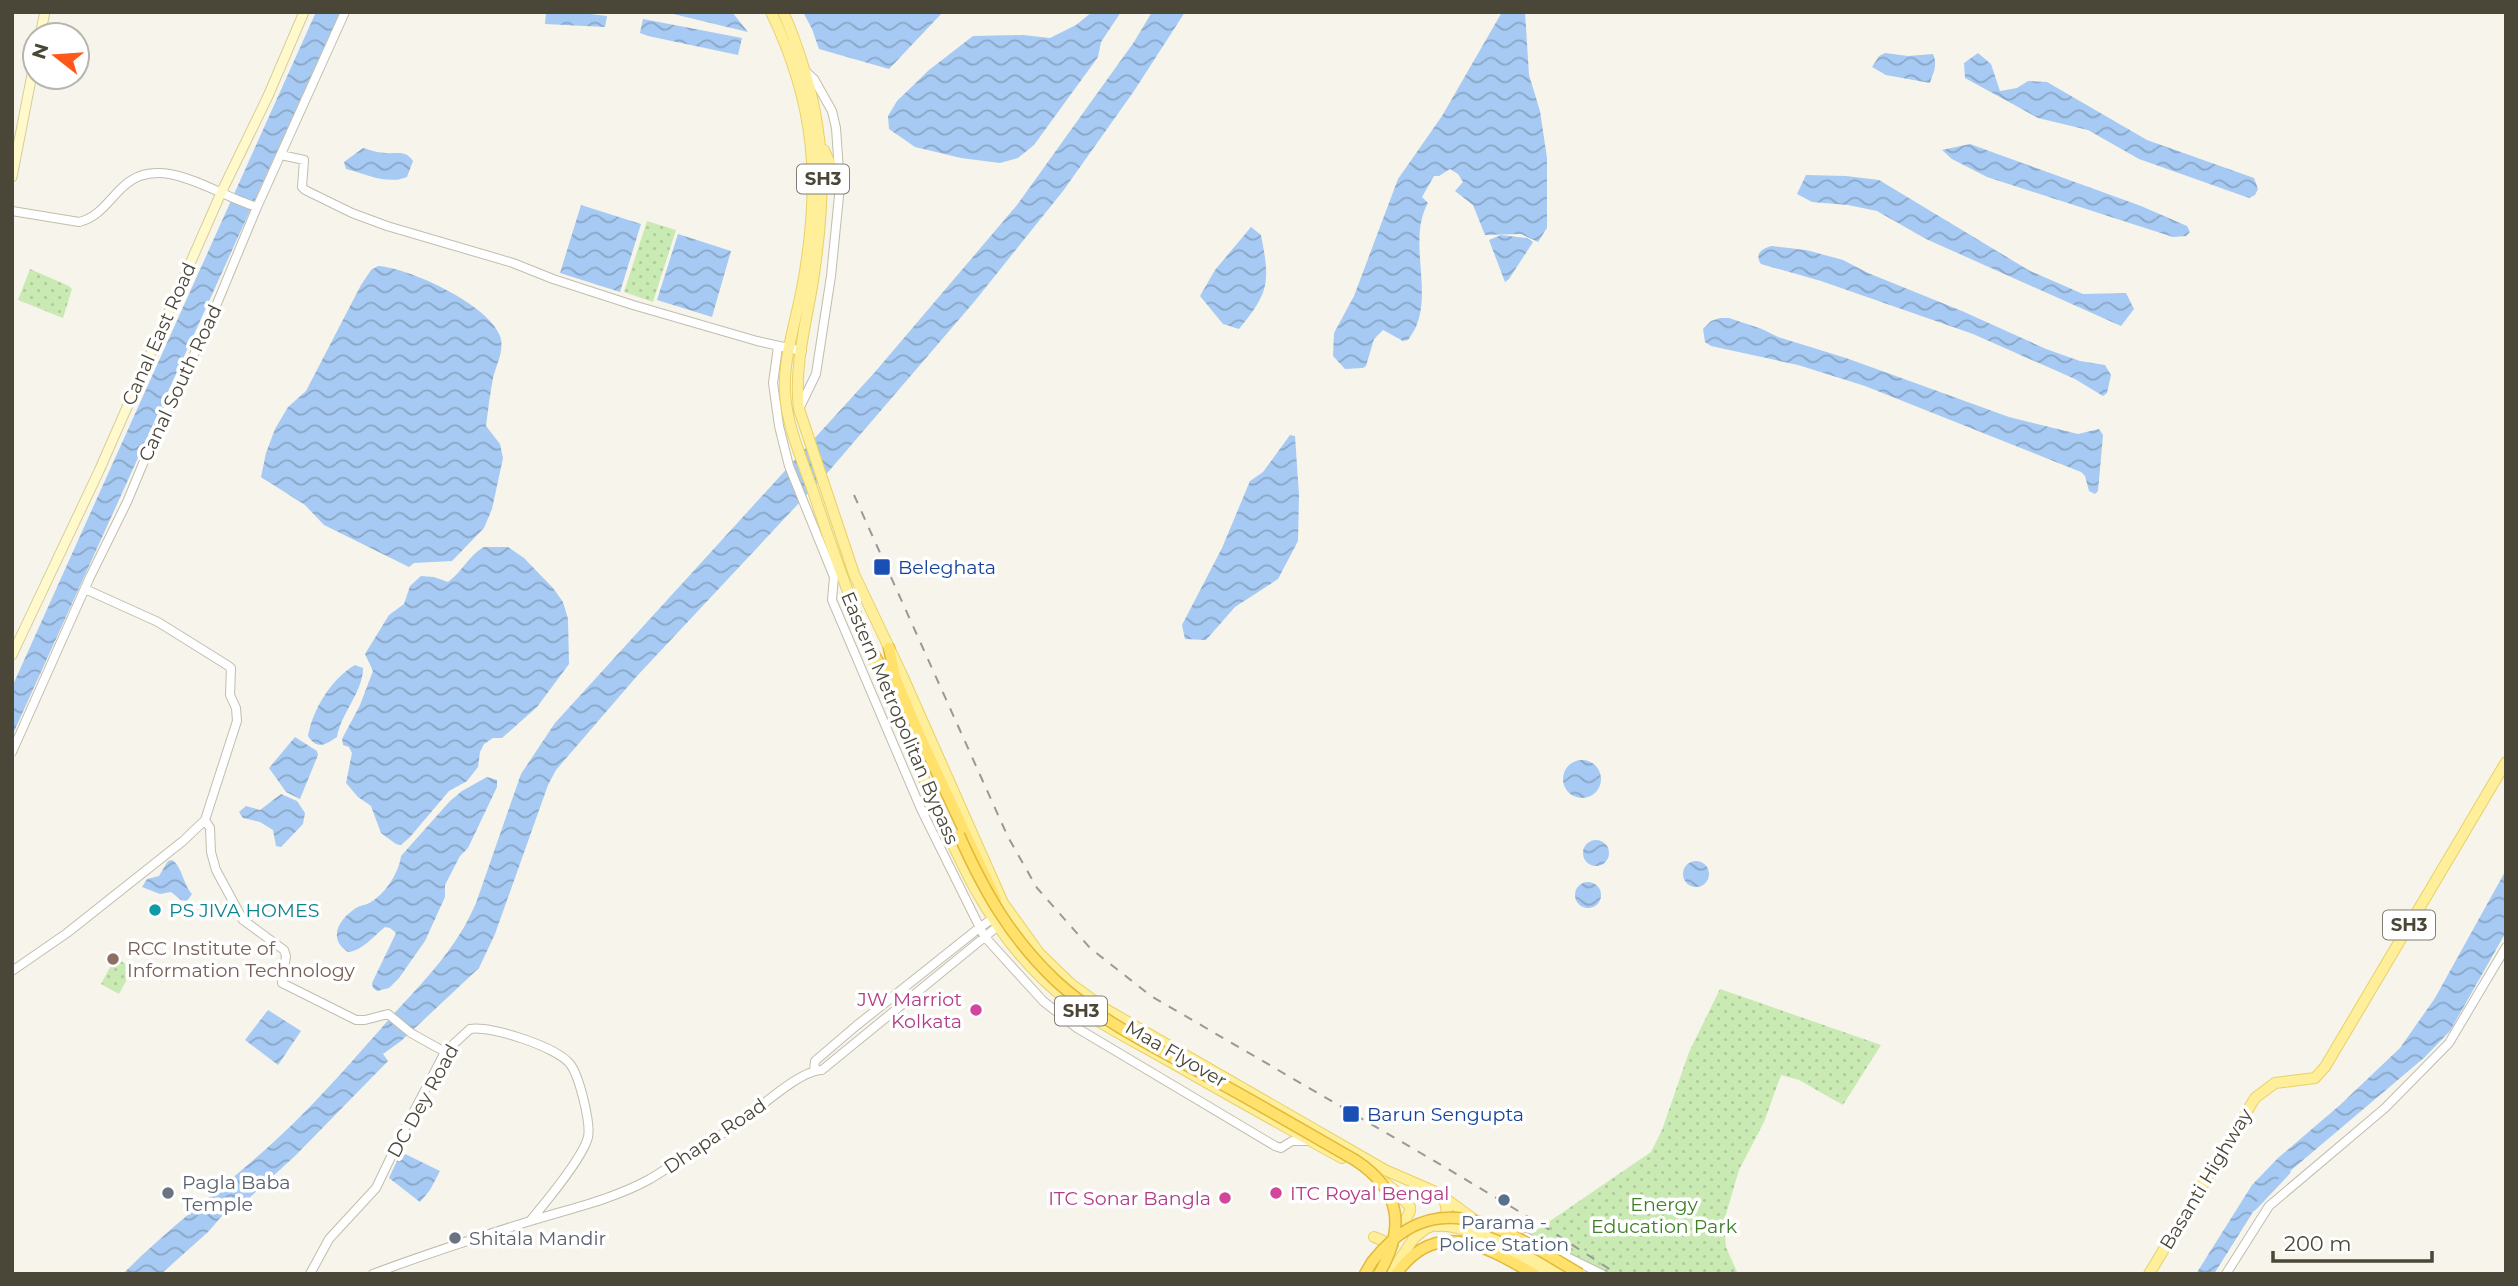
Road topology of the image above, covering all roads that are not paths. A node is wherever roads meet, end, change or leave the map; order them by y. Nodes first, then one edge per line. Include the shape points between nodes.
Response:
1 (304, 12) edge
2 (345, 12) edge
3 (771, 12) edge
4 (783, 12) edge
5 (804, 70) junction
6 (29, 91) edge
7 (821, 143) junction
8 (281, 155) junction
9 (12, 177) edge
10 (840, 186) junction
11 (224, 194) junction
12 (255, 207) junction
13 (12, 211) edge
14 (778, 347) junction
15 (790, 348) junction
16 (802, 351) junction
17 (799, 409) junction
18 (85, 589) junction
19 (889, 648) junction
20 (873, 653) junction
21 (12, 655) edge
22 (12, 752) edge
23 (2506, 762) edge
24 (205, 820) junction
25 (960, 832) junction
26 (1011, 916) junction
27 (994, 923) junction
28 (981, 932) junction
29 (2506, 947) edge
30 (12, 971) edge
31 (445, 1052) junction
32 (1310, 1141) junction
33 (1432, 1191) junction
34 (1443, 1197) junction
35 (1410, 1209) junction
36 (530, 1221) junction
37 (1434, 1227) junction
38 (1374, 1237) dead end
39 (1526, 1237) dead end
40 (1393, 1245) junction
41 (310, 1274) edge
42 (373, 1274) edge
43 (1365, 1274) edge
44 (1377, 1274) edge
45 (1387, 1274) edge
46 (1396, 1274) edge
47 (1534, 1274) edge
48 (1551, 1274) edge
49 (1567, 1274) edge
50 (1580, 1274) edge
51 (1602, 1274) edge
52 (2149, 1274) edge
53 (2226, 1274) edge

1 - 11 main road, Canal East Road
2 - 8 street, Canal South Road
3 - 15 main road, Eastern Metropolitan Bypass / SH3 via 799,87 813,157 811,234
4 - 5 main road, SH3
5 - 7 main road, SH3
5 - 10 street via 832,111
6 - 9 main road
7 - 10 main road
7 - 16 main road, SH3 via 821,220
8 - 12 street, Canal South Road
8 - 14 street via 304,160 305,190 358,215
10 - 17 street via 816,374
11 - 12 street
11 - 13 street via 166,172 145,173 129,181 88,220
11 - 21 main road, Canal East Road
12 - 18 street, Canal South Road via 206,330
14 - 15 street
14 - 28 street via 773,383 779,426 789,466 834,578 832,600 921,809
15 - 16 street
15 - 20 main road, Eastern Metropolitan Bypass / SH3 via 785,395 793,428 845,586
16 - 17 main road, SH3
17 - 19 main road, Eastern Metropolitan Bypass / SH3 via 854,574
18 - 22 street, Canal South Road
18 - 24 street via 158,622 231,668 230,695 237,721
19 - 25 highway, Maa Flyover via 895,677
19 - 26 main road, Eastern Metropolitan Bypass / SH3
20 - 25 highway, Maa Flyover via 896,692
20 - 27 main road, Eastern Metropolitan Bypass / SH3 via 968,879
23 - 52 main road, Basanti Highway / SH3 via 2325,1067 2315,1078 2275,1083 2255,1098
24 - 30 street via 67,933
24 - 31 street via 216,870 243,920 284,950 282,983 356,1020 388,1014
25 - 44 highway, Maa Flyover, bridge via 982,886 1006,924 1071,993 1125,1030 1377,1177 1392,1199 1396,1224 1394,1241
25 - 45 highway, Maa Flyover, bridge via 1003,911 1058,978 1116,1019 1380,1173 1394,1193 1402,1223
26 - 27 street, Dhapa Road
26 - 33 main road, SH3 via 1052,966 1107,1010 1392,1174
27 - 28 street, Dhapa Road
27 - 32 main road, Eastern Metropolitan Bypass / SH3 via 1045,982 1091,1018
28 - 32 street via 1043,1001 1116,1054 1275,1146
28 - 36 street, Dhapa Road via 822,1070 785,1088 734,1126 643,1182
29 - 53 street via 2449,1043 2359,1132 2269,1206
31 - 36 street, DC Dey Road via 470,1029 486,1029 551,1050 576,1073 588,1139
31 - 41 street, DC Dey Road via 376,1188 329,1239
32 - 35 main road, Eastern Metropolitan Bypass / SH3 via 1382,1180
33 - 34 main road, SH3
33 - 35 main road via 1419,1193
34 - 37 main road via 1447,1210
34 - 49 main road, SH3
35 - 37 main road, SH3 via 1415,1222
35 - 40 main road
36 - 42 street, Dhapa Road
37 - 45 main road via 1414,1238
37 - 48 main road, SH3 via 1453,1227 1480,1237
38 - 40 main road
39 - 51 street
40 - 44 main road
43 - 50 highway, bridge via 1392,1240 1423,1223 1448,1217 1494,1226
46 - 47 highway via 1417,1252 1453,1240 1484,1247

